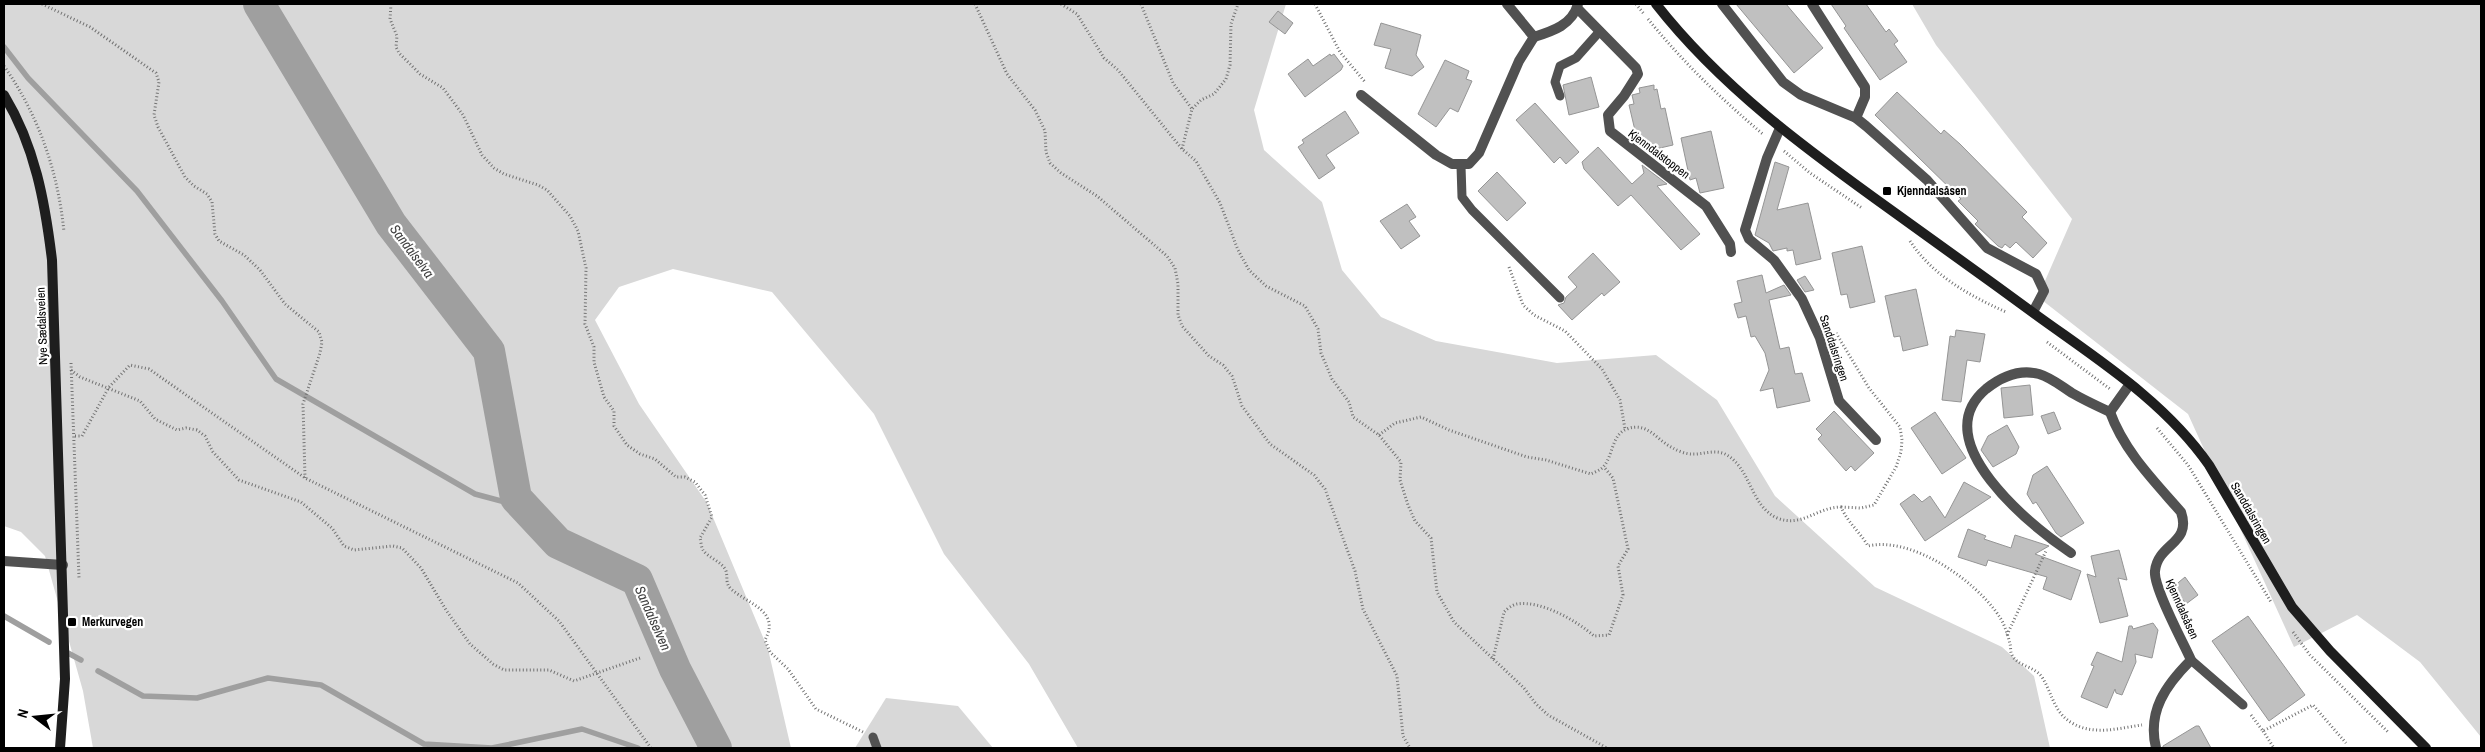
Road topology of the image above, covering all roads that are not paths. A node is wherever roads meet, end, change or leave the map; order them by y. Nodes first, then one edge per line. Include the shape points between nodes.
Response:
1 (1507, 4) edge
2 (1656, 4) edge
3 (1722, 4) edge
4 (1812, 4) edge
5 (1577, 6) edge
6 (1600, 31) junction
7 (1534, 36) junction
8 (4, 95) edge
9 (1361, 95) dead end
10 (1560, 96) dead end
11 (1856, 118) junction
12 (1780, 128) junction
13 (1461, 166) junction
14 (1731, 252) dead end
15 (1560, 298) dead end
16 (2033, 312) junction
17 (2130, 384) junction
18 (2110, 412) junction
19 (1876, 440) dead end
20 (2071, 553) dead end
21 (4, 561) edge
22 (63, 565) junction
23 (2191, 660) junction
24 (2243, 705) road end
25 (873, 737) road end
26 (60, 748) edge
27 (876, 748) edge
28 (2156, 748) edge
29 (2426, 748) edge

1 - 7 street
2 - 12 main road, Sanddalsringen via 1732,86
3 - 11 street via 1782,82 1815,102
4 - 11 street via 1865,87 1865,98
5 - 6 street, Kjenndalstoppen
5 - 7 street, Kjenndalstoppen via 1562,27
6 - 10 lane via 1576,58 1560,66 1555,82
6 - 14 street, Kjenndalstoppen via 1638,74 1608,115 1610,131 1706,206 1730,244
7 - 13 street via 1479,153 1469,164
8 - 22 main road, Nye Sædalsveien via 33,157 48,223
9 - 13 street via 1436,155
11 - 16 street via 1927,180 1987,248 2036,274 2044,290
12 - 16 main road, Sanddalsringen
12 - 19 street, Sanddalsringen via 1767,158 1745,230 1749,239 1774,260 1802,299 1820,338 1839,401
13 - 15 lane via 1462,197
16 - 17 main road, Sanddalsringen
17 - 18 street
17 - 29 main road, Sanddalsringen via 2170,418 2196,447 2308,628
18 - 20 street via 2051,378 2027,372 1995,382 1976,402 1968,427 1973,453 1996,487
18 - 23 street, Kjenndalsåsen via 2118,433 2183,517 2183,532 2162,553 2155,577
21 - 22 street
22 - 26 main road, Nye Sædalsveien via 65,679
23 - 24 lane
23 - 28 street, Kjenndalsåsen via 2163,692 2156,707 2153,724
25 - 27 lane

